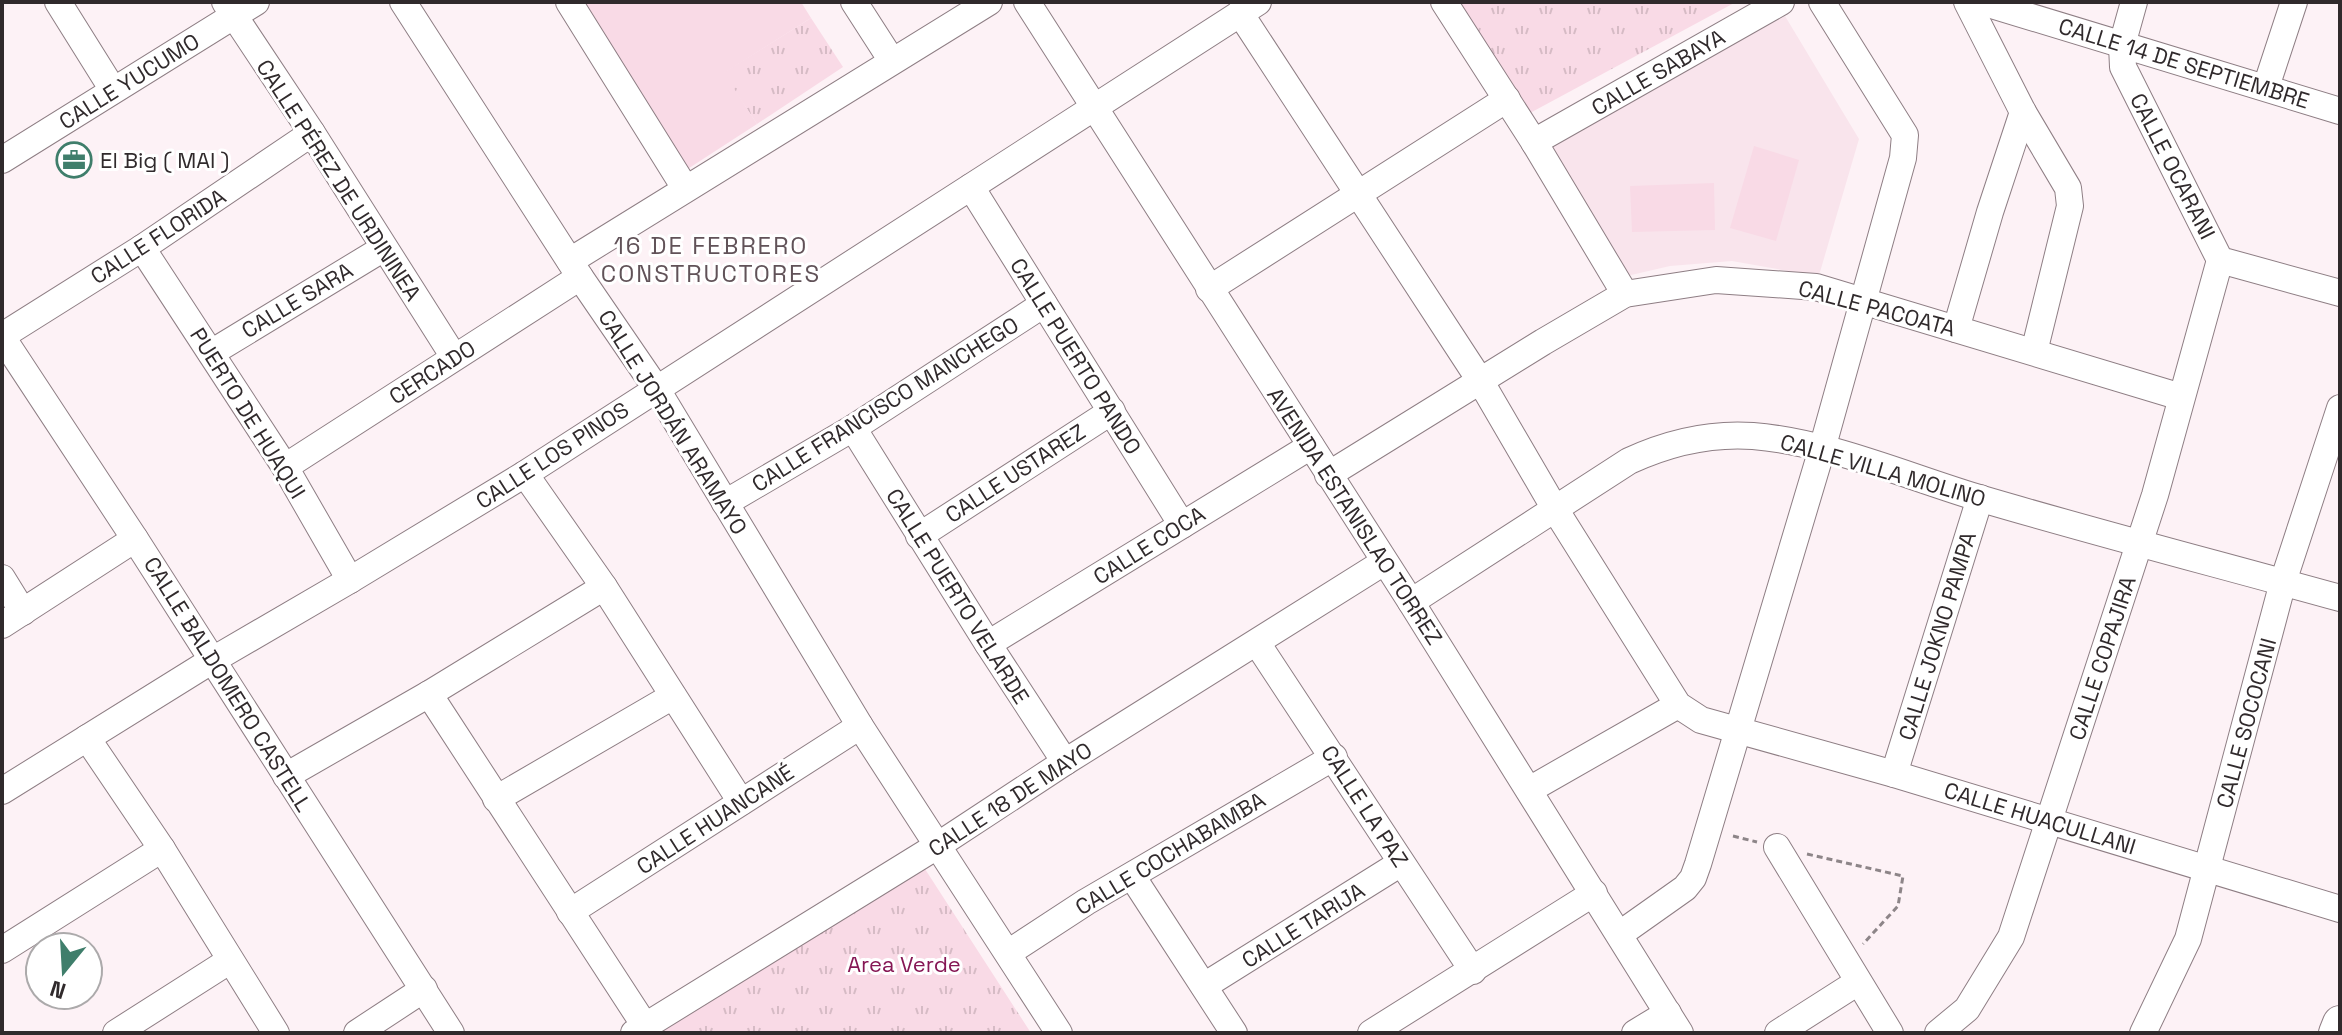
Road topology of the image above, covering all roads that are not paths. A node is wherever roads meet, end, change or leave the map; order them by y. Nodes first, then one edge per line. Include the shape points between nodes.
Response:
1 (58, 2) edge
2 (256, 2) edge
3 (403, 2) edge
4 (569, 2) edge
5 (854, 2) edge
6 (989, 2) edge
7 (1027, 2) edge
8 (1444, 2) edge
9 (1781, 2) edge
10 (1822, 2) edge
11 (1967, 2) edge
12 (1982, 2) edge
13 (2134, 2) edge
14 (2294, 2) edge
15 (1249, 8) edge
16 (229, 9) edge
17 (2122, 45) junction
18 (892, 61) junction
19 (2266, 87) junction
20 (113, 90) junction
21 (1507, 99) junction
22 (1095, 107) junction
23 (2340, 111) edge
24 (2023, 112) junction
25 (312, 133) junction
26 (1534, 142) junction
27 (2, 160) edge
28 (971, 187) junction
29 (685, 188) junction
30 (1356, 194) junction
31 (142, 248) junction
32 (384, 248) junction
33 (2220, 260) junction
34 (575, 269) junction
35 (1209, 289) junction
36 (2340, 293) edge
37 (1625, 294) junction
38 (1863, 303) junction
39 (1044, 304) junction
40 (1956, 329) junction
41 (2, 336) edge
42 (2034, 352) junction
43 (211, 353) junction
44 (454, 357) junction
45 (1481, 382) junction
46 (656, 388) junction
47 (2181, 397) junction
48 (2340, 408) edge
49 (1112, 411) junction
50 (853, 428) junction
51 (1311, 446) junction
52 (1822, 449) junction
53 (285, 467) junction
54 (525, 474) junction
55 (1328, 475) junction
56 (1980, 498) junction
57 (725, 503) junction
58 (1555, 509) junction
59 (1182, 525) junction
60 (919, 536) junction
61 (135, 539) junction
62 (2138, 544) junction
63 (1384, 562) junction
64 (2, 578) edge
65 (350, 580) junction
66 (2283, 582) junction
67 (604, 587) junction
68 (2340, 598) edge
69 (1411, 602) junction
70 (13, 618) edge
71 (1257, 643) junction
72 (988, 644) junction
73 (211, 661) junction
74 (429, 694) junction
75 (673, 696) junction
76 (1678, 705) junction
77 (860, 726) junction
78 (1739, 731) junction
79 (87, 738) junction
80 (1334, 757) junction
81 (1065, 762) junction
82 (1894, 774) junction
83 (286, 776) junction
84 (1529, 790) junction
85 (2, 791) edge
86 (496, 799) junction
87 (741, 802) junction
88 (2049, 822) junction
89 (937, 846) junction
90 (1777, 847) road end
91 (162, 849) junction
92 (1401, 863) junction
93 (2206, 867) junction
94 (1132, 876) junction
95 (1594, 893) junction
96 (2340, 909) edge
97 (570, 912) junction
98 (1620, 934) junction
99 (2, 950) edge
100 (1008, 953) junction
101 (229, 961) junction
102 (1473, 971) junction
103 (1852, 971) junction
104 (1204, 986) junction
105 (424, 989) junction
106 (1674, 1023) edge
107 (2340, 1023) edge
108 (640, 1030) edge
109 (116, 1033) edge
110 (276, 1033) edge
111 (357, 1033) edge
112 (451, 1033) edge
113 (1059, 1033) edge
114 (1234, 1033) edge
115 (1371, 1033) edge
116 (1635, 1033) edge
117 (1778, 1033) edge
118 (1890, 1033) edge
119 (1938, 1033) edge
120 (2143, 1033) edge
121 (2336, 1033) edge

1 - 20 street
2 - 16 street, CALLE YUCUMO
3 - 34 street, CALLE JORDÁN ARAMAYO
4 - 29 street
5 - 18 street
6 - 18 street, CERCADO
7 - 22 street, AVENIDA ESTANISLAO TORREZ
8 - 21 street
9 - 26 street, CALLE SABAYA
10 - 38 street via 1905,135
11 - 24 street
12 - 17 street, CALLE 14 DE SEPTIEMBRE
13 - 17 street
14 - 19 street
15 - 22 street
15 - 30 street
16 - 20 street, CALLE YUCUMO
16 - 25 street, CALLE PÉREZ DE URDININEA
17 - 19 street, CALLE 14 DE SEPTIEMBRE
17 - 33 street, CALLE OCARANI via 2123,67
18 - 29 street, CERCADO
19 - 23 street, CALLE 14 DE SEPTIEMBRE
20 - 27 street, CALLE YUCUMO
21 - 26 street
21 - 30 street
22 - 28 street, CALLE LOS PINOS
22 - 35 street, AVENIDA ESTANISLAO TORREZ
24 - 40 street
24 - 42 street via 2068,188 2070,206
25 - 31 street, CALLE FLORIDA
25 - 32 street, CALLE PÉREZ DE URDININEA
26 - 37 street
28 - 39 street, CALLE PUERTO PANDO
28 - 46 street, CALLE LOS PINOS
29 - 34 street, CERCADO
30 - 35 street
30 - 45 street
31 - 41 street, CALLE FLORIDA
31 - 43 street, PUERTO DE HUAQUI
32 - 43 street, CALLE SARA
32 - 44 street, CALLE PÉREZ DE URDININEA
33 - 36 street, CALLE OCARANI
33 - 47 street, CALLE COPAJIRA
34 - 44 street, CERCADO
34 - 46 street, CALLE JORDÁN ARAMAYO
35 - 51 street, AVENIDA ESTANISLAO TORREZ
37 - 38 street, CALLE PACOATA via 1716,280 1816,287
37 - 45 street, CALLE PACOATA
38 - 40 street, CALLE PACOATA
38 - 52 street
39 - 49 street, CALLE PUERTO PANDO
39 - 50 street, CALLE FRANCISCO MANCHEGO
40 - 42 street, CALLE PACOATA
41 - 61 street, CALLE BALDOMERO CASTELL
42 - 47 street, CALLE PACOATA
43 - 53 street, PUERTO DE HUAQUI
44 - 53 street, CERCADO
45 - 55 street, CALLE PACOATA
45 - 58 street
46 - 54 street, CALLE LOS PINOS
46 - 57 street, CALLE JORDÁN ARAMAYO
47 - 62 street, CALLE COPAJIRA
48 - 66 street, CALLE SOCOCANI
49 - 59 street, CALLE PUERTO PANDO
49 - 60 street, CALLE USTAREZ
50 - 57 street, CALLE FRANCISCO MANCHEGO
50 - 60 street, CALLE PUERTO VELARDE
51 - 55 street, AVENIDA ESTANISLAO TORREZ
51 - 59 street, CALLE COCA
52 - 56 street, CALLE VILLA MOLINO
52 - 58 street, CALLE VILLA MOLINO via 1748,436 1660,447
52 - 78 street
53 - 65 street, PUERTO DE HUAQUI
54 - 65 street, CALLE LOS PINOS
54 - 67 street
55 - 63 street, AVENIDA ESTANISLAO TORREZ
56 - 62 street, CALLE VILLA MOLINO
56 - 82 street, CALLE JOKNO PAMPA
57 - 77 street, CALLE JORDÁN ARAMAYO
58 - 69 street, CALLE VILLA MOLINO
58 - 76 street
59 - 72 street, CALLE COCA
60 - 72 street, CALLE PUERTO VELARDE
61 - 70 street
61 - 73 street, CALLE BALDOMERO CASTELL
62 - 66 street, CALLE VILLA MOLINO
62 - 88 street, CALLE COPAJIRA
63 - 69 street, AVENIDA ESTANISLAO TORREZ
63 - 71 street, CALLE 18 DE MAYO
64 - 70 street
65 - 73 street, CALLE LOS PINOS
66 - 68 street, CALLE VILLA MOLINO
66 - 93 street, CALLE SOCOCANI
67 - 74 street
67 - 75 street
69 - 84 street, AVENIDA ESTANISLAO TORREZ
71 - 80 street, CALLE LA PAZ
71 - 81 street, CALLE 18 DE MAYO
72 - 81 street, CALLE PUERTO VELARDE
73 - 79 street, CALLE LOS PINOS
73 - 83 street, CALLE BALDOMERO CASTELL
74 - 83 street
74 - 86 street
75 - 86 street
75 - 87 street
76 - 78 street, CALLE HUACULLANI via 1701,720
76 - 84 street
77 - 87 street, CALLE HUANCANÉ
77 - 89 street, CALLE JORDÁN ARAMAYO
78 - 82 street, CALLE HUACULLANI
78 - 98 street via 1693,878
79 - 85 street, CALLE LOS PINOS
79 - 91 street
80 - 92 street, CALLE LA PAZ
80 - 94 street, CALLE COCHABAMBA
81 - 89 street, CALLE 18 DE MAYO
82 - 88 street, CALLE HUACULLANI
83 - 105 street, CALLE BALDOMERO CASTELL
84 - 95 street, AVENIDA ESTANISLAO TORREZ
86 - 97 street
87 - 97 street, CALLE HUANCANÉ
88 - 93 street, CALLE HUACULLANI
88 - 119 street, CALLE COPAJIRA via 2011,937 1967,1009
89 - 100 street, CALLE JORDÁN ARAMAYO
89 - 108 street, CALLE 18 DE MAYO
90 - 103 street
91 - 99 street
91 - 101 street
92 - 102 street, CALLE LA PAZ
92 - 104 street, CALLE TARIJA
93 - 96 street, CALLE HUACULLANI
93 - 120 street, CALLE SOCOCANI via 2188,939
94 - 100 street, CALLE COCHABAMBA
94 - 104 street
95 - 98 street, AVENIDA ESTANISLAO TORREZ
95 - 102 street
97 - 108 street
98 - 106 street, AVENIDA ESTANISLAO TORREZ
100 - 113 street, CALLE JORDÁN ARAMAYO
101 - 109 street
101 - 110 street
102 - 115 street
103 - 117 street
103 - 118 street
104 - 114 street
105 - 111 street
105 - 112 street, CALLE BALDOMERO CASTELL
106 - 116 street
107 - 121 main road

